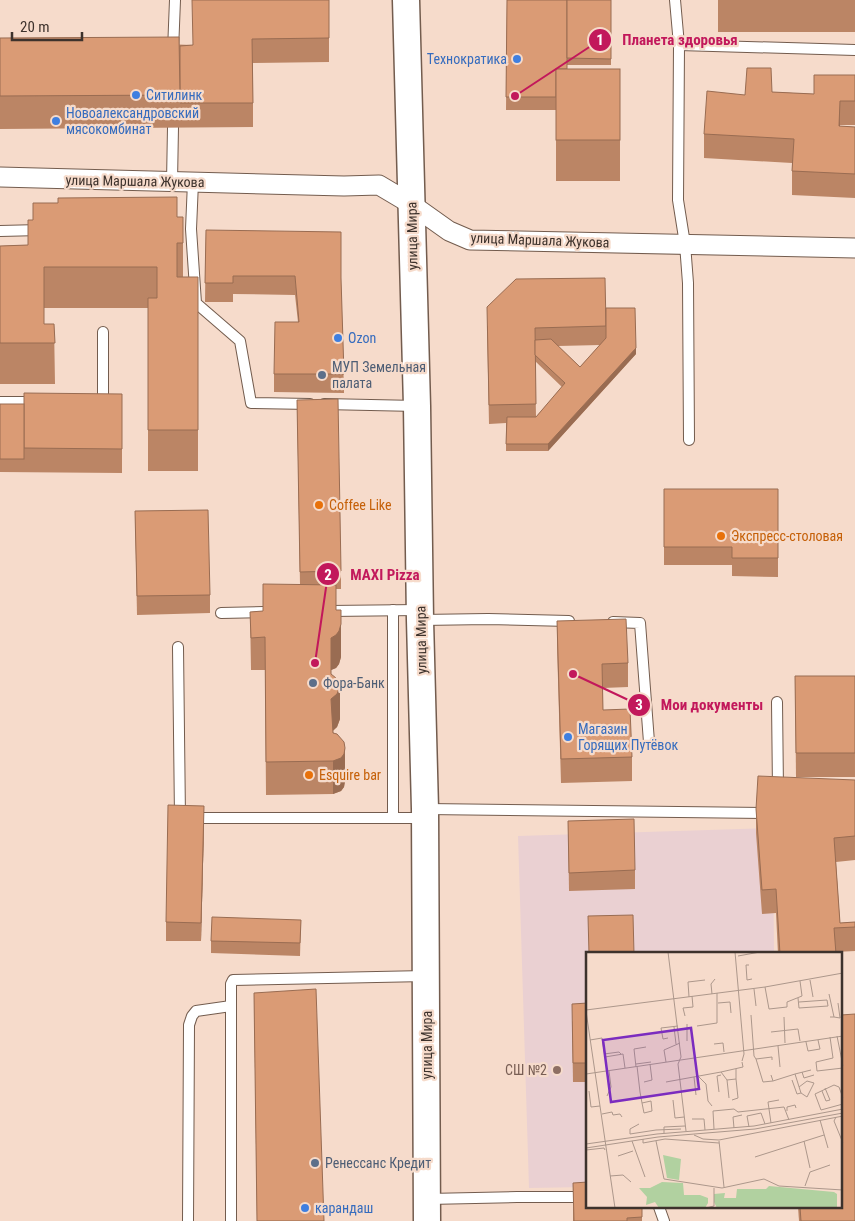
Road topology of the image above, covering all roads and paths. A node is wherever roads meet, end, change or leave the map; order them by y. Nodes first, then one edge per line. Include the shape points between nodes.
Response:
1 (175, 0) edge
2 (406, 0) edge
3 (675, 0) edge
4 (679, 46) junction
5 (855, 50) edge
6 (170, 54) edge
7 (173, 127) dead end
8 (0, 177) edge
9 (172, 182) junction
10 (193, 182) junction
11 (411, 204) junction
12 (48, 230) edge
13 (0, 231) edge
14 (685, 244) junction
15 (855, 248) edge
16 (103, 332) dead end
17 (0, 402) edge
18 (44, 402) edge
19 (86, 402) edge
20 (417, 406) junction
21 (689, 440) dead end
22 (393, 610) junction
23 (318, 611) edge
24 (269, 612) edge
25 (221, 613) dead end
26 (420, 615) junction
27 (583, 622) edge
28 (602, 622) edge
29 (178, 647) dead end
30 (777, 702) dead end
31 (649, 742) dead end
32 (425, 813) junction
33 (393, 818) junction
34 (426, 976) junction
35 (231, 1006) junction
36 (586, 1197) edge
37 (660, 1208) edge
38 (427, 1210) edge
39 (188, 1221) edge
40 (231, 1221) edge
41 (664, 1221) edge

1 - 6 lane
2 - 11 main road, улица Мира
3 - 4 lane
4 - 5 lane
4 - 14 lane via 678,200
7 - 9 lane
8 - 9 street, улица Маршала Жукова
9 - 10 street, улица Маршала Жукова
10 - 11 street, улица Маршала Жукова via 379,185
10 - 20 lane via 186,229 196,303 240,341 251,404
11 - 14 street, улица Маршала Жукова via 449,231 470,240
11 - 20 main road, улица Мира
12 - 13 lane
14 - 15 street, улица Маршала Жукова
14 - 21 lane
16 - 19 lane via 103,402
17 - 18 lane
20 - 26 main road, улица Мира
22 - 23 lane
22 - 26 lane
22 - 33 lane
24 - 25 lane
26 - 27 lane
26 - 32 main road, улица Мира
28 - 31 lane via 640,623
29 - 33 lane via 180,818
30 - 32 lane via 778,813
32 - 33 lane
32 - 34 main road, улица Мира
34 - 35 lane via 236,979 232,984
34 - 38 main road, улица Мира
35 - 39 lane via 196,1011 189,1025
35 - 40 lane
36 - 38 lane via 517,1196
37 - 41 lane

